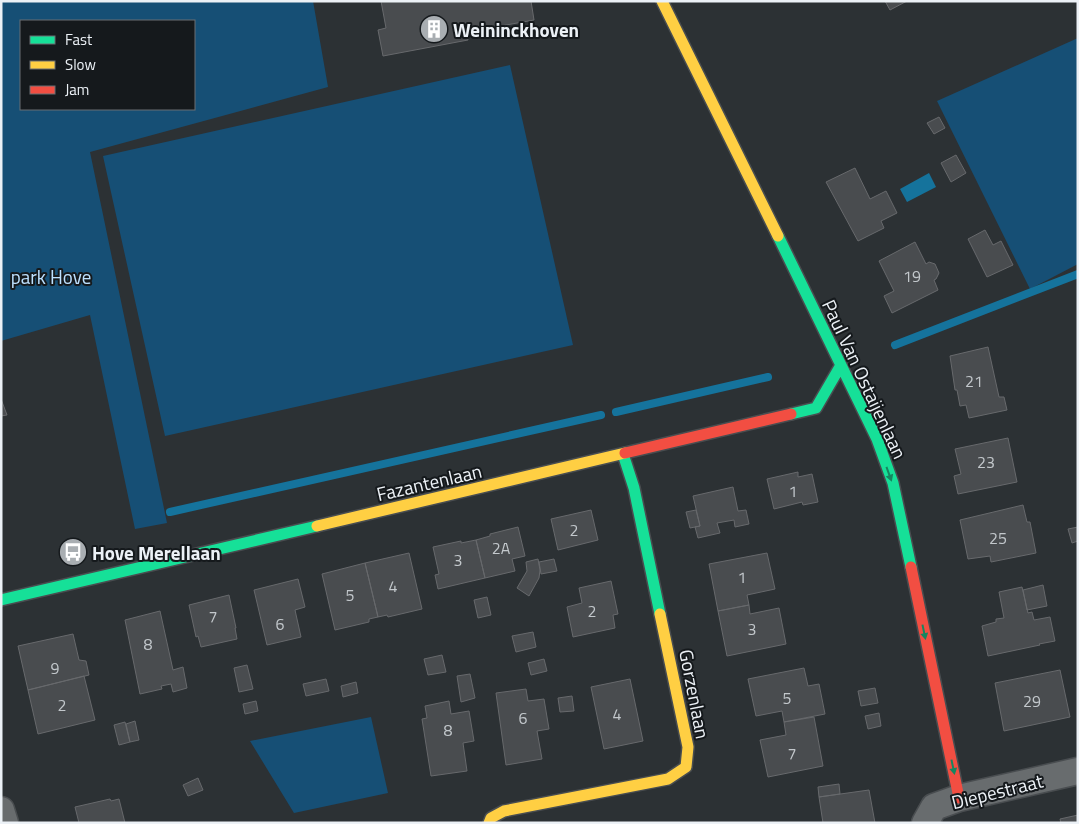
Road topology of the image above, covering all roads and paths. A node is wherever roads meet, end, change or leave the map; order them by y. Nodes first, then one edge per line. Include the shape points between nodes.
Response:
1 (662, 1) edge
2 (841, 365) junction
3 (623, 454) junction
4 (1, 600) edge
5 (1078, 771) edge
6 (959, 798) junction
7 (1, 810) edge
8 (5, 823) edge
9 (489, 823) edge
10 (925, 823) edge

1 - 2 street, Paul Van Ostaijenlaan
2 - 3 street, Fazantenlaan via 816,408
2 -> 6 street, Paul Van Ostaijenlaan via 877,439 893,483
3 - 4 street, Fazantenlaan
3 - 9 street, Gorzenlaan via 634,488 688,748 686,768 668,779 504,811 491,818
5 - 6 street, Diepestraat
6 - 10 street, Diepestraat via 934,807
7 - 8 street

